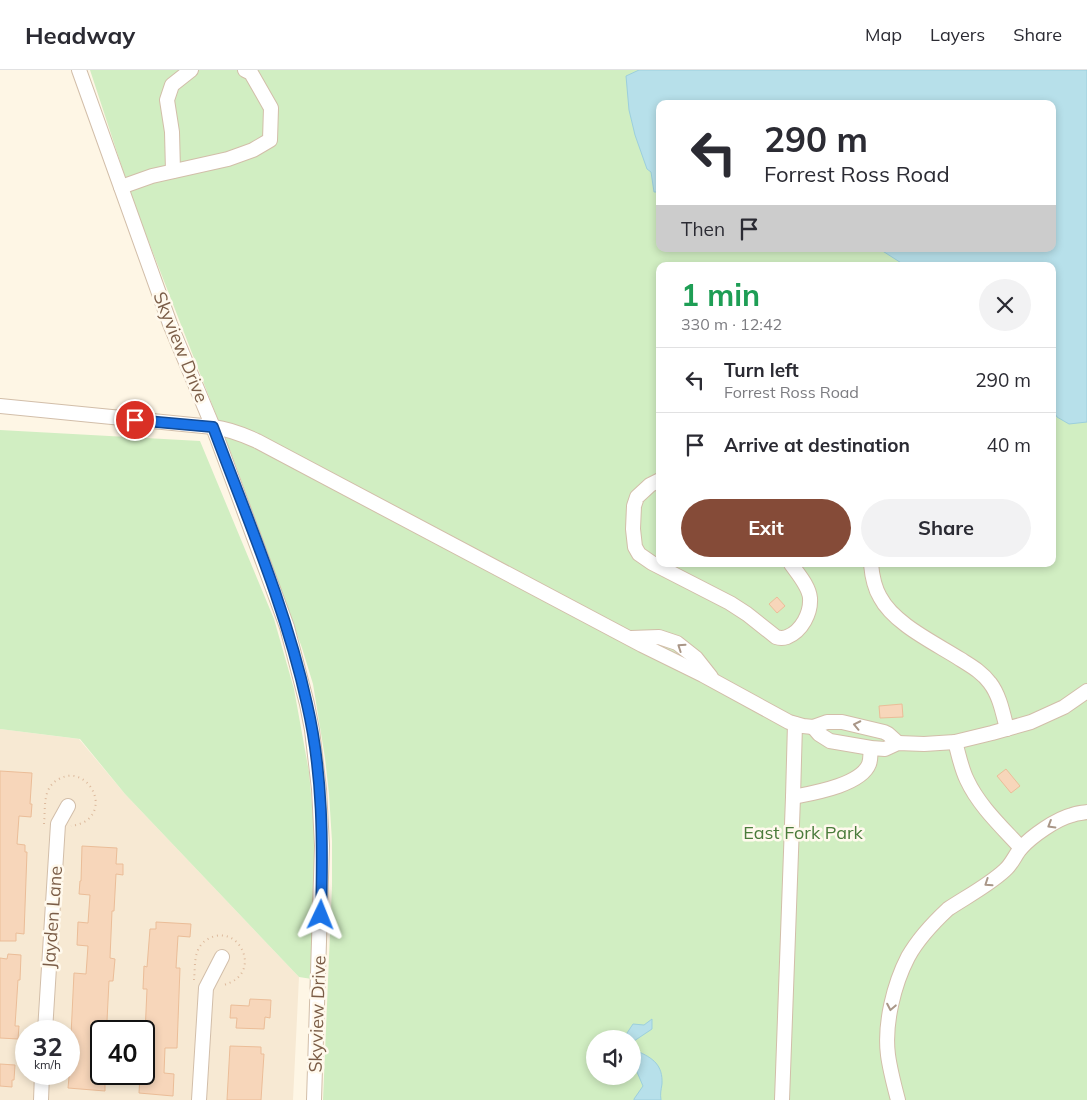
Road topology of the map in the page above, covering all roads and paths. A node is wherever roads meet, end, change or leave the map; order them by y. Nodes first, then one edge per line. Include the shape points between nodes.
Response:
1 (79, 70) edge
2 (191, 70) edge
3 (245, 70) edge
4 (174, 171) junction
5 (121, 187) junction
6 (0, 406) edge
7 (213, 427) junction
8 (656, 482) edge
9 (656, 565) edge
10 (660, 567) edge
11 (794, 567) edge
12 (872, 567) edge
13 (1087, 691) edge
14 (794, 724) junction
15 (813, 727) junction
16 (1008, 729) junction
17 (955, 742) junction
18 (898, 743) junction
19 (871, 748) junction
20 (793, 797) junction
21 (68, 806) dead end
22 (1087, 812) edge
23 (1021, 848) junction
24 (222, 957) dead end
25 (46, 1020) edge
26 (42, 1085) edge
27 (41, 1100) edge
28 (199, 1100) edge
29 (314, 1100) edge
30 (782, 1100) edge
31 (898, 1100) edge

1 - 5 street, Skyview Drive
2 - 4 street via 172,85 167,100
3 - 4 street via 251,73 271,108 270,140 228,159
4 - 5 street
5 - 7 street, Skyview Drive via 170,324
6 - 7 street
7 - 14 street via 226,428 257,441
7 - 29 street, Skyview Drive via 287,627 312,730 322,846
8 - 9 street via 637,496 633,529 639,554
10 - 11 street via 730,603 776,637 788,636 807,618 810,598
12 - 16 street via 876,590 892,614 981,673 991,684
13 - 16 street via 1064,707
14 - 15 street
14 - 20 street
18 -> 15 street via 884,732 842,722 827,722
15 - 19 street via 830,741
16 - 17 street
17 - 18 street
17 - 23 street via 964,775 972,790
18 - 19 street via 885,748
19 - 20 street via 868,766 859,775 833,788
20 - 30 street
21 - 25 street, Jayden Lane via 58,824
22 -> 23 street via 1054,823
23 -> 31 street via 1005,870 948,909 928,929 908,957 894,994 888,1036 890,1070
24 - 28 street via 206,988
26 - 27 street

